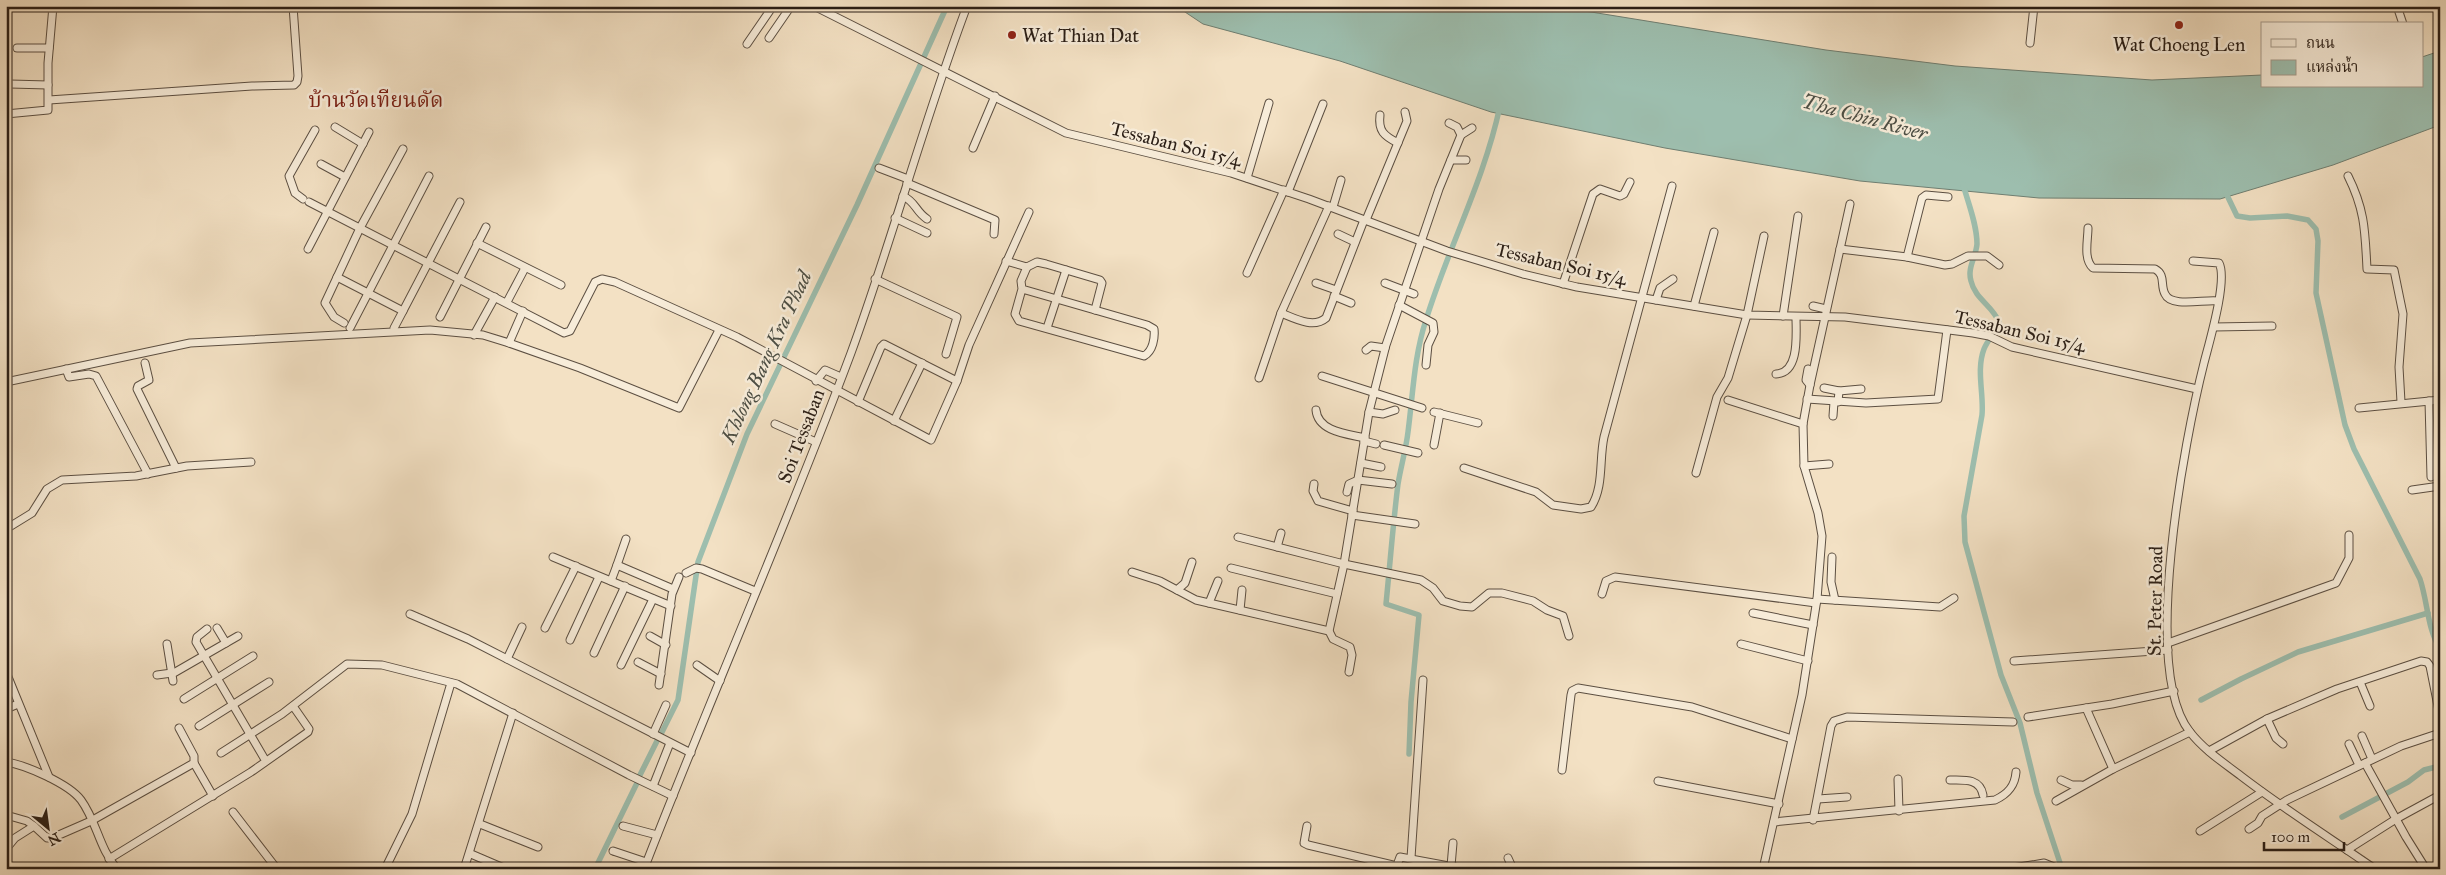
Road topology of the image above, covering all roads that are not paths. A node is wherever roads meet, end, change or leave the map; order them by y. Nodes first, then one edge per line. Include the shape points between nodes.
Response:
1 (53, 6) edge
2 (294, 6) edge
3 (773, 6) edge
4 (791, 6) edge
5 (814, 6) edge
6 (967, 6) edge
7 (2034, 6) edge
8 (2396, 6) edge
9 (2402, 22) edge
10 (769, 38) dead end
11 (2030, 43) dead end
12 (747, 44) dead end
13 (17, 48) dead end
14 (49, 48) junction
15 (943, 70) junction
16 (10, 84) dead end
17 (48, 85) junction
18 (995, 96) junction
19 (49, 100) junction
20 (1269, 103) dead end
21 (1323, 104) dead end
22 (1405, 112) dead end
23 (6, 114) edge
24 (1380, 115) dead end
25 (1449, 123) dead end
26 (335, 127) dead end
27 (1472, 128) dead end
28 (315, 130) dead end
29 (369, 132) dead end
30 (1461, 135) junction
31 (1398, 143) junction
32 (363, 144) junction
33 (403, 148) dead end
34 (973, 148) dead end
35 (1451, 160) junction
36 (1466, 160) dead end
37 (321, 164) dead end
38 (879, 168) dead end
39 (429, 176) dead end
40 (2348, 176) dead end
41 (344, 177) junction
42 (1247, 178) junction
43 (1341, 180) dead end
44 (907, 181) junction
45 (1630, 182) dead end
46 (1672, 186) dead end
47 (1286, 191) junction
48 (903, 196) junction
49 (1948, 197) dead end
50 (460, 202) dead end
51 (1850, 204) dead end
52 (1331, 207) junction
53 (327, 211) junction
54 (1029, 212) dead end
55 (1798, 216) dead end
56 (895, 218) junction
57 (927, 219) dead end
58 (1365, 220) junction
59 (486, 227) dead end
60 (360, 228) junction
61 (2088, 228) dead end
62 (1714, 232) dead end
63 (927, 233) dead end
64 (994, 234) dead end
65 (1338, 234) dead end
66 (1764, 236) dead end
67 (1421, 241) junction
68 (1355, 242) junction
69 (477, 243) junction
70 (393, 245) junction
71 (308, 249) dead end
72 (1840, 249) junction
73 (1907, 257) junction
74 (1006, 261) junction
75 (2193, 261) dead end
76 (428, 262) junction
77 (1999, 265) dead end
78 (1027, 266) junction
79 (525, 268) junction
80 (1066, 270) junction
81 (1247, 273) dead end
82 (338, 277) junction
83 (459, 278) junction
84 (875, 279) junction
85 (1673, 279) dead end
86 (1316, 283) dead end
87 (1385, 283) dead end
88 (1563, 284) junction
89 (561, 285) dead end
90 (1022, 289) junction
91 (1404, 290) junction
92 (368, 293) junction
93 (1335, 293) junction
94 (1414, 294) dead end
95 (496, 297) junction
96 (1643, 298) junction
97 (1056, 299) junction
98 (1656, 300) junction
99 (506, 302) junction
100 (2218, 302) junction
101 (1351, 303) dead end
102 (1399, 305) junction
103 (1694, 306) junction
104 (1813, 306) dead end
105 (1095, 310) junction
106 (403, 311) junction
107 (522, 311) junction
108 (1826, 312) junction
109 (1281, 313) junction
110 (1746, 314) junction
111 (1784, 316) junction
112 (440, 317) dead end
113 (1796, 317) junction
114 (2272, 326) dead end
115 (2214, 327) junction
116 (394, 328) dead end
117 (1047, 328) junction
118 (719, 330) junction
119 (1947, 330) junction
120 (474, 335) junction
121 (510, 343) junction
122 (1385, 348) junction
123 (1366, 350) dead end
124 (946, 354) dead end
125 (145, 363) dead end
126 (922, 363) junction
127 (1426, 365) dead end
128 (66, 369) junction
129 (1808, 369) dead end
130 (1776, 374) dead end
131 (1322, 376) dead end
132 (841, 377) junction
133 (1259, 378) dead end
134 (816, 381) junction
135 (957, 381) junction
136 (6, 382) edge
137 (1810, 385) junction
138 (1824, 388) dead end
139 (1861, 389) dead end
140 (2197, 389) junction
141 (836, 391) junction
142 (1839, 391) junction
143 (1373, 393) junction
144 (1807, 399) junction
145 (1728, 400) dead end
146 (2429, 400) junction
147 (2440, 400) edge
148 (858, 402) junction
149 (1836, 402) junction
150 (2401, 402) junction
151 (1416, 407) dead end
152 (2359, 408) dead end
153 (1316, 410) dead end
154 (1395, 410) dead end
155 (1369, 412) junction
156 (1833, 416) dead end
157 (894, 421) junction
158 (1478, 423) dead end
159 (775, 424) dead end
160 (1804, 424) junction
161 (1364, 440) junction
162 (816, 442) junction
163 (1376, 444) dead end
164 (1384, 445) dead end
165 (1434, 445) dead end
166 (1412, 451) dead end
167 (251, 462) dead end
168 (1361, 463) junction
169 (1829, 464) dead end
170 (1804, 466) junction
171 (1381, 467) dead end
172 (176, 468) junction
173 (1464, 468) dead end
174 (1696, 473) dead end
175 (148, 474) junction
176 (2431, 477) dead end
177 (1358, 480) junction
178 (1314, 484) dead end
179 (1392, 484) dead end
180 (2440, 486) edge
181 (2412, 490) dead end
182 (1347, 492) dead end
183 (1352, 513) junction
184 (1415, 524) dead end
185 (6, 529) edge
186 (1281, 533) dead end
187 (2349, 535) dead end
188 (1238, 537) dead end
189 (626, 539) dead end
190 (1277, 547) junction
191 (554, 557) dead end
192 (1832, 557) dead end
193 (1192, 562) dead end
194 (1344, 564) junction
195 (617, 565) junction
196 (576, 566) junction
197 (1231, 568) dead end
198 (1132, 572) dead end
199 (600, 577) junction
200 (1218, 580) dead end
201 (611, 581) junction
202 (624, 586) junction
203 (673, 589) junction
204 (1177, 590) junction
205 (1242, 590) dead end
206 (755, 591) junction
207 (1337, 594) junction
208 (1602, 594) dead end
209 (653, 598) junction
210 (1954, 598) dead end
211 (1835, 600) junction
212 (1816, 601) junction
213 (1209, 603) junction
214 (671, 606) junction
215 (1240, 610) junction
216 (1753, 613) dead end
217 (410, 614) dead end
218 (1813, 625) junction
219 (522, 627) dead end
220 (217, 628) dead end
221 (545, 628) dead end
222 (207, 629) dead end
223 (1329, 631) junction
224 (238, 636) dead end
225 (650, 636) dead end
226 (1569, 636) dead end
227 (570, 640) dead end
228 (226, 643) junction
229 (168, 644) dead end
230 (1741, 644) dead end
231 (666, 645) junction
232 (2168, 647) junction
233 (594, 654) dead end
234 (204, 656) junction
235 (253, 656) dead end
236 (507, 659) junction
237 (2014, 661) dead end
238 (638, 662) dead end
239 (1808, 662) junction
240 (621, 665) dead end
241 (697, 665) dead end
242 (6, 672) edge
243 (1349, 672) dead end
244 (661, 674) junction
245 (156, 675) dead end
246 (172, 676) junction
247 (217, 679) junction
248 (1423, 680) dead end
249 (720, 681) junction
250 (269, 682) dead end
251 (451, 682) junction
252 (2360, 682) junction
253 (660, 685) dead end
254 (2174, 691) junction
255 (184, 699) dead end
256 (18, 704) junction
257 (232, 705) junction
258 (666, 705) dead end
259 (293, 706) junction
260 (2370, 706) dead end
261 (2086, 708) junction
262 (6, 709) edge
263 (514, 713) junction
264 (2440, 716) edge
265 (2028, 717) dead end
266 (2267, 720) junction
267 (2013, 722) dead end
268 (199, 726) dead end
269 (180, 728) dead end
270 (2190, 732) junction
271 (2440, 733) edge
272 (653, 734) junction
273 (250, 735) junction
274 (2362, 736) dead end
275 (1792, 739) junction
276 (670, 743) junction
277 (2283, 744) dead end
278 (2348, 744) dead end
279 (2209, 751) junction
280 (221, 753) dead end
281 (691, 753) junction
282 (264, 758) dead end
283 (6, 762) edge
284 (2365, 762) junction
285 (194, 763) junction
286 (2113, 769) junction
287 (1562, 770) dead end
288 (2016, 772) dead end
289 (49, 777) junction
290 (1898, 780) dead end
291 (1950, 780) dead end
292 (2061, 780) dead end
293 (1658, 781) dead end
294 (2082, 785) junction
295 (653, 786) junction
296 (2262, 792) junction
297 (2440, 795) edge
298 (214, 796) junction
299 (673, 796) junction
300 (1847, 797) dead end
301 (1818, 799) junction
302 (1983, 799) junction
303 (2056, 801) dead end
304 (1779, 804) junction
305 (2280, 804) junction
306 (1898, 811) junction
307 (233, 812) dead end
308 (6, 815) edge
309 (2396, 819) junction
310 (1813, 820) junction
311 (91, 821) junction
312 (1774, 822) junction
313 (480, 824) junction
314 (34, 826) junction
315 (623, 826) dead end
316 (1307, 826) dead end
317 (2249, 829) dead end
318 (2200, 831) dead end
319 (657, 835) junction
320 (1453, 843) dead end
321 (538, 848) dead end
322 (6, 849) edge
323 (2347, 850) junction
324 (613, 851) dead end
325 (471, 854) junction
326 (1405, 857) junction
327 (1508, 858) dead end
328 (109, 860) junction
329 (645, 865) edge
330 (1451, 866) junction
331 (1396, 867) edge
332 (2371, 867) edge
333 (2066, 868) edge
334 (117, 869) edge
335 (277, 869) edge
336 (385, 869) edge
337 (464, 869) edge
338 (506, 869) edge
339 (1465, 869) edge
340 (1513, 869) edge
341 (1763, 869) edge
342 (2007, 869) edge
343 (2059, 869) edge
344 (2070, 869) edge
345 (2360, 869) edge
346 (2426, 869) edge

1 - 14 street
2 - 19 street via 298,76 294,86
3 - 12 street
4 - 10 street
5 - 15 street, Tessaban Soi 15/4
6 - 15 street, Soi Tessaban
7 - 11 street
8 - 9 street
13 - 14 street
14 - 17 street
15 - 18 street, Tessaban Soi 15/4
15 - 44 street, Soi Tessaban
16 - 17 street
17 - 19 street
18 - 34 street
18 - 42 street, Tessaban Soi 15/4 via 1077,136
19 - 23 street via 46,111
20 - 42 street
21 - 47 street
22 - 31 street via 1407,121
24 - 31 street via 1383,134
25 - 30 street via 1458,127
26 - 32 street
27 - 30 street
28 - 53 street via 289,176 295,193
29 - 32 street
30 - 35 street
31 - 58 street
32 - 41 street
33 - 60 street
35 - 36 street
35 - 67 street
37 - 41 street
38 - 44 street
39 - 70 street
40 - 150 street via 2364,215 2368,268 2394,270 2403,314 2399,367
41 - 53 street
42 - 47 street, Tessaban Soi 15/4
43 - 52 street
44 - 48 street, Soi Tessaban
44 - 64 street via 995,220
45 - 88 street via 1620,196 1600,189 1593,194
46 - 96 street
47 - 52 street, Tessaban Soi 15/4
47 - 81 street
48 - 56 street, Soi Tessaban
48 - 57 street via 912,200 918,212
49 - 73 street via 1926,195 1922,198
50 - 76 street
51 - 72 street
52 - 58 street, Tessaban Soi 15/4
52 - 109 street
53 - 60 street
53 - 71 street
54 - 74 street
55 - 111 street
56 - 63 street
56 - 84 street, Soi Tessaban
58 - 67 street, Tessaban Soi 15/4
58 - 68 street
59 - 69 street
60 - 70 street
60 - 82 street
61 - 100 street via 2087,257 2093,268 2155,269 2162,277 2168,299 2176,302
62 - 103 street
65 - 68 street
66 - 110 street
67 - 88 street, Tessaban Soi 15/4 via 1446,252
67 - 91 street
68 - 93 street
69 - 79 street
69 - 83 street
70 - 76 street
70 - 92 street
72 - 73 street
72 - 108 street
73 - 77 street via 1945,265 1968,256 1987,256
74 - 78 street
74 - 135 street
75 - 100 street, St. Peter Road via 2220,263
76 - 83 street
76 - 106 street
78 - 80 street via 1037,262
78 - 90 street
79 - 89 street
79 - 99 street
80 - 97 street
80 - 105 street via 1102,281
82 - 92 street
82 - 92 street via 325,303 334,317 347,326
83 - 95 street
83 - 112 street
84 - 124 street via 957,317
84 - 132 street, Soi Tessaban
85 - 98 street via 1660,288
86 - 93 street
87 - 91 street
88 - 96 street, Tessaban Soi 15/4
90 - 97 street
90 - 117 street via 1016,319
91 - 94 street
91 - 102 street
92 - 106 street
93 - 101 street
93 - 109 street via 1322,322 1307,322
95 - 99 street
95 - 120 street
96 - 98 street, Tessaban Soi 15/4
96 - 173 street via 1600,453 1600,479 1592,507 1581,509 1553,505 1536,492
97 - 105 street
97 - 117 street
98 - 103 street, Tessaban Soi 15/4
99 - 107 street
100 - 115 street, St. Peter Road
102 - 122 street
102 - 127 street via 1434,322
103 - 110 street, Tessaban Soi 15/4
104 - 108 street
105 - 117 street via 1154,329 1150,351 1144,356
106 - 116 street
107 - 118 street via 566,334 588,291 602,279
107 - 121 street
108 - 113 street, Tessaban Soi 15/4
108 - 119 street, Tessaban Soi 15/4
108 - 137 street
109 - 133 street
110 - 111 street, Tessaban Soi 15/4
110 - 174 street via 1728,378 1717,397
111 - 113 street, Tessaban Soi 15/4
113 - 130 street via 1795,349 1790,369
114 - 115 street
115 - 140 street, St. Peter Road
118 - 121 street via 680,408
118 - 134 street
119 - 140 street, Tessaban Soi 15/4 via 1989,336 2012,347
119 - 149 street via 1938,399 1866,404
120 - 121 street
120 - 128 street via 430,330 219,340
122 - 123 street via 1371,346
122 - 143 street
125 - 172 street via 149,380 137,389
126 - 135 street
126 - 148 street via 882,345
126 - 157 street
128 - 136 street
128 - 175 street via 69,377 96,376
129 - 137 street via 1806,380
131 - 143 street
132 - 134 street via 825,370
132 - 141 street, Soi Tessaban
134 - 141 street
135 - 157 street via 931,440
137 - 144 street
138 - 142 street
139 - 142 street
140 - 232 street, St. Peter Road via 2174,516
141 - 148 street
141 - 162 street, Soi Tessaban
142 - 149 street
143 - 151 street
143 - 155 street
144 - 149 street
144 - 160 street
145 - 160 street
146 - 147 street
146 - 150 street
146 - 176 street
148 - 157 street
149 - 156 street
150 - 152 street
153 - 161 street via 1319,421 1330,429
154 - 155 street via 1383,414
155 - 161 street
158 - 165 street via 1437,412
159 - 162 street
160 - 170 street
161 - 163 street
161 - 168 street
162 - 206 street, Soi Tessaban
164 - 166 street
167 - 172 street
168 - 171 street
168 - 177 street
169 - 170 street
170 - 212 street via 1821,525
172 - 175 street
175 - 185 street via 62,480 48,488 32,513
177 - 179 street
177 - 182 street via 1349,484
177 - 183 street
178 - 183 street via 1318,502
180 - 181 street
183 - 184 street
183 - 194 street
186 - 190 street
187 - 232 street via 2349,558 2336,583
188 - 190 street
189 - 195 street
190 - 194 street
191 - 196 street
192 - 211 street via 1831,582
193 - 204 street via 1185,583
194 - 207 street
194 - 226 street via 1424,581 1443,601 1460,606 1472,607 1481,597 1494,593 1533,601 1563,616
195 - 201 street
195 - 203 street
196 - 199 street
196 - 221 street
197 - 207 street
198 - 204 street
199 - 201 street
199 - 227 street
200 - 213 street
201 - 202 street
202 - 209 street
202 - 233 street
203 - 206 street via 682,575 699,569
203 - 214 street
204 - 213 street via 1189,598
205 - 215 street
206 - 249 street, Soi Tessaban
207 - 223 street
208 - 212 street via 1606,581 1615,577
209 - 214 street
209 - 240 street
210 - 211 street via 1940,607
211 - 212 street
212 - 218 street
213 - 215 street
214 - 231 street
215 - 223 street
216 - 218 street
217 - 236 street
218 - 239 street
219 - 236 street
220 - 228 street
222 - 234 street via 196,641
223 - 243 street via 1333,639 1350,647
224 - 228 street
225 - 231 street
228 - 234 street
229 - 246 street
230 - 239 street
231 - 244 street
232 - 237 street
232 - 254 street, St. Peter Road
234 - 246 street
234 - 247 street
235 - 247 street
236 - 272 street
238 - 244 street
239 - 275 street
241 - 249 street
242 - 256 street
244 - 253 street
245 - 246 street
247 - 255 street
247 - 257 street
248 - 326 street via 1419,766
249 - 281 street, Soi Tessaban
250 - 257 street
251 - 259 street via 382,665 347,664
251 - 263 street
251 - 336 street via 412,814
252 - 260 street
252 - 264 street via 2421,661 2427,662
252 - 266 street
254 - 261 street
254 - 270 street, St. Peter Road via 2179,715
256 - 262 street
256 - 289 street
257 - 268 street
257 - 273 street
258 - 272 street
259 - 273 street
259 - 298 street via 308,732
261 - 265 street
261 - 286 street
263 - 295 street
263 - 313 street
266 - 277 street
266 - 279 street
267 - 301 street via 1840,719 1830,726
269 - 285 street via 194,756
270 - 279 street, St. Peter Road
270 - 286 street
271 - 284 street via 2419,738
272 - 276 street
273 - 280 street
273 - 282 street
274 - 284 street
275 - 287 street via 1692,707 1578,688 1571,695
275 - 304 street
276 - 281 street
276 - 295 street
278 - 284 street
279 - 296 street, St. Peter Road
281 - 299 street, Soi Tessaban
283 - 289 street
284 - 305 street
284 - 309 street
285 - 298 street
285 - 311 street
286 - 294 street
288 - 302 street via 2016,781 2007,793 1995,800
289 - 311 street via 79,798
290 - 306 street
291 - 302 street via 1975,782
292 - 294 street
293 - 304 street
294 - 303 street
295 - 299 street
296 - 305 street, St. Peter Road
296 - 318 street
297 - 309 street
298 - 328 street
299 - 319 street, Soi Tessaban
300 - 301 street
301 - 310 street
302 - 306 street
304 - 312 street
305 - 317 street
305 - 323 street, St. Peter Road
306 - 310 street
307 - 335 street
308 - 314 street
309 - 323 street
309 - 346 street
310 - 312 street
311 - 314 street via 52,838 47,838
311 - 328 street
312 - 341 street
313 - 321 street
313 - 325 street
314 - 322 street via 15,838
315 - 319 street
316 - 331 street via 1304,843 1308,845
319 - 329 street, Soi Tessaban
320 - 330 street
323 - 332 street, St. Peter Road
324 - 329 street
325 - 337 street
325 - 338 street
326 - 330 street
326 - 331 street
327 - 340 street
328 - 334 street
330 - 339 street
332 - 345 street
333 - 343 street
333 - 344 street
342 - 343 street via 2044,863

